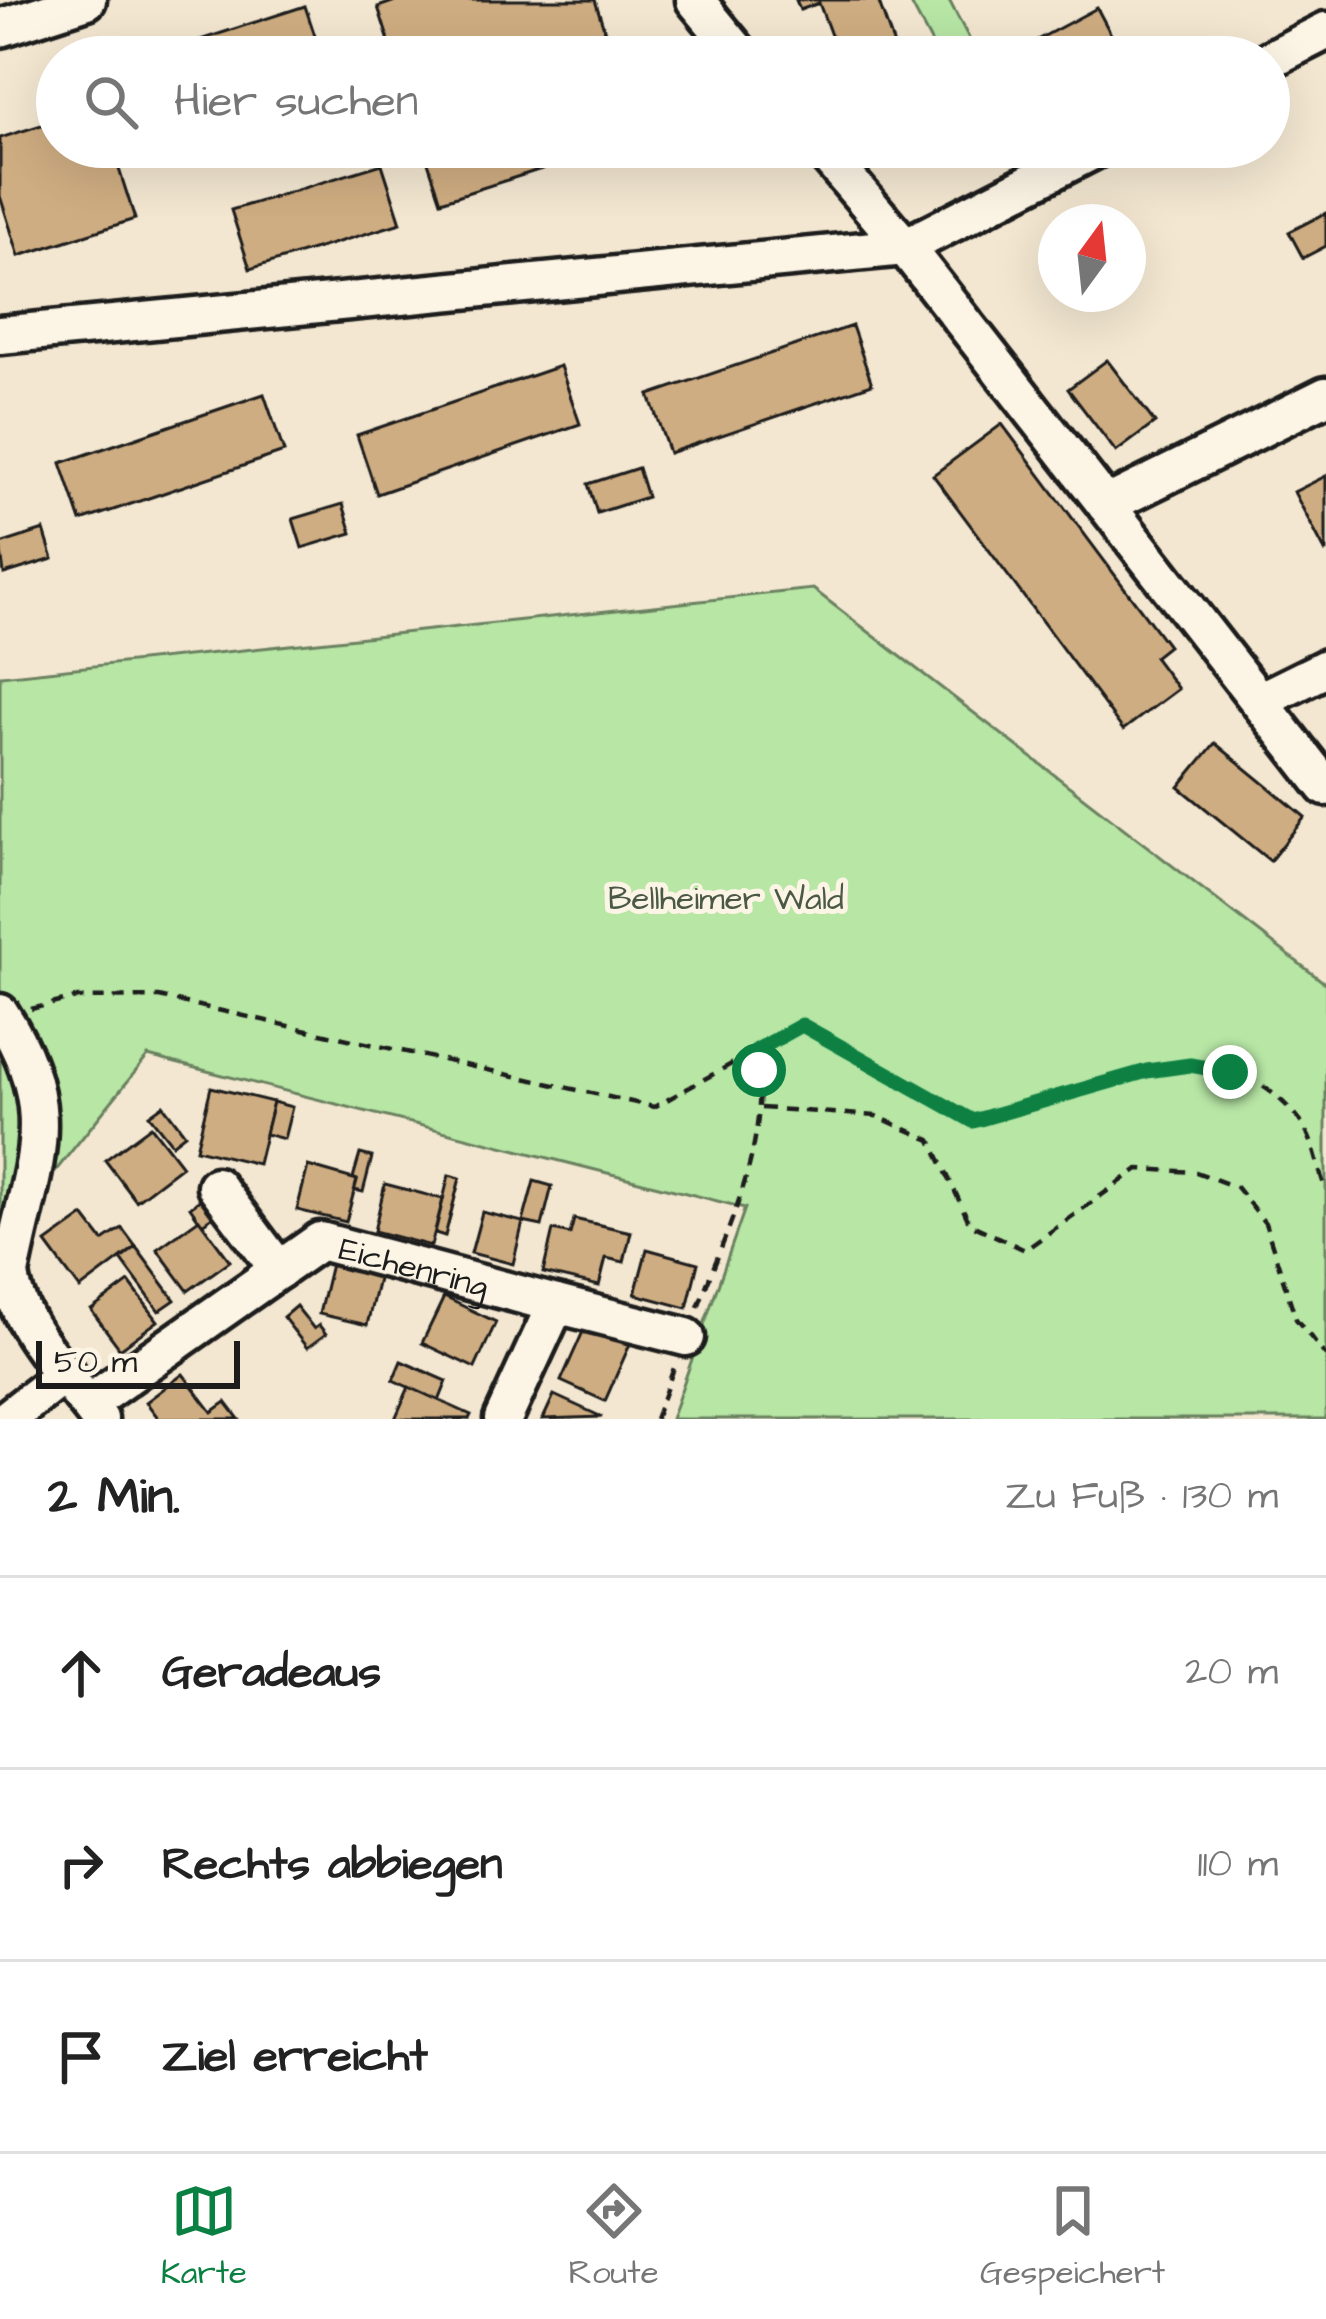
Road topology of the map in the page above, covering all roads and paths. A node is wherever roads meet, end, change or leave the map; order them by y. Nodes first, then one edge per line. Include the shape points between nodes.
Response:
1 (87, 0) edge
2 (695, 0) edge
3 (21, 15) edge
4 (1326, 31) edge
5 (725, 36) edge
6 (1290, 49) edge
7 (838, 168) edge
8 (1059, 168) edge
9 (905, 247) junction
10 (0, 335) edge
11 (1326, 396) edge
12 (1106, 505) junction
13 (1326, 668) edge
14 (1259, 701) junction
15 (1326, 787) edge
16 (1, 1014) edge
17 (757, 1050) junction
18 (761, 1108) junction
19 (216, 1186) dead end
20 (1326, 1190) edge
21 (279, 1270) junction
22 (556, 1304) junction
23 (686, 1337) junction
24 (1326, 1356) edge
25 (66, 1373) junction
26 (94, 1412) edge
27 (7, 1419) edge
28 (503, 1419) edge
29 (655, 1419) edge

1 - 3 street
2 - 5 street
4 - 6 street
7 - 9 street
8 - 9 street
9 - 10 street
9 - 12 street
11 - 12 street
12 - 14 street
13 - 14 street
14 - 15 street
16 - 17 path via 76,998 159,997 654,1107
16 - 25 street via 27,1059 38,1104 12,1289
17 - 18 path
17 - 20 path via 802,1025 973,1121 1147,1071 1190,1065 1230,1072 1261,1084 1300,1121
18 - 23 path via 741,1195
18 - 24 path via 876,1116 931,1141 970,1224 1025,1250 1138,1169 1196,1172 1236,1187 1265,1223 1296,1319
19 - 21 street
21 - 22 street, Eichenring via 320,1241
21 - 26 street, Eichenring
22 - 23 street, Eichenring
22 - 28 street
23 - 29 path
25 - 26 street
25 - 27 street

